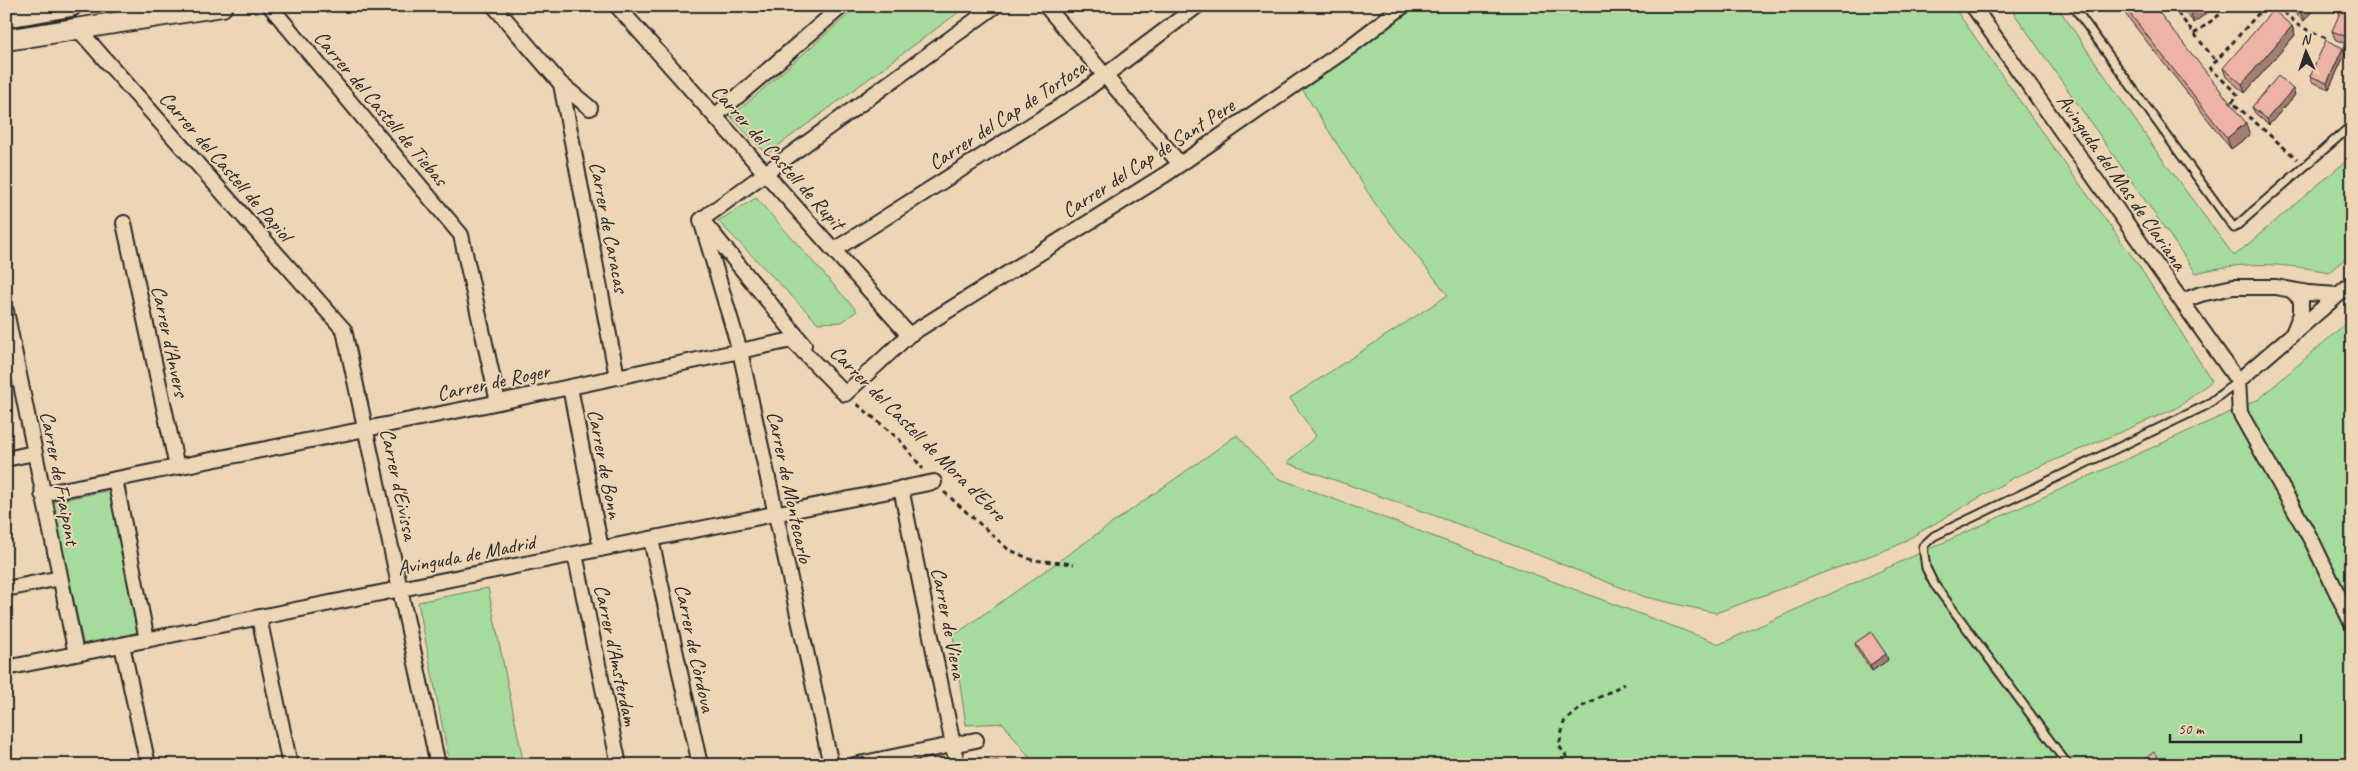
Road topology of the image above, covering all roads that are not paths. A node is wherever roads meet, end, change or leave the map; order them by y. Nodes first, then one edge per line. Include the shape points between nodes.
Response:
1 (71, 6) edge
2 (222, 6) edge
3 (270, 6) edge
4 (494, 6) edge
5 (617, 6) edge
6 (842, 6) edge
7 (995, 6) edge
8 (1046, 6) edge
9 (1197, 6) edge
10 (1403, 6) edge
11 (1973, 6) edge
12 (2074, 6) edge
13 (6, 16) edge
14 (78, 29) junction
15 (6, 40) edge
16 (1104, 76) junction
17 (561, 84) junction
18 (590, 108) dead end
19 (715, 116) junction
20 (2352, 125) edge
21 (1180, 164) junction
22 (766, 173) junction
23 (701, 220) junction
24 (124, 223) dead end
25 (834, 250) junction
26 (2352, 283) edge
27 (2291, 290) junction
28 (2338, 295) junction
29 (2182, 301) junction
30 (6, 311) edge
31 (344, 330) joint
32 (2293, 334) junction
33 (909, 335) junction
34 (740, 351) junction
35 (12, 368) edge
36 (617, 377) junction
37 (2238, 381) junction
38 (570, 387) junction
39 (845, 394) junction
40 (498, 402) junction
41 (366, 428) junction
42 (34, 453) junction
43 (6, 458) edge
44 (177, 467) junction
45 (115, 479) junction
46 (934, 482) road end
47 (901, 488) junction
48 (42, 494) junction
49 (776, 514) junction
50 (651, 539) junction
51 (601, 549) junction
52 (575, 554) junction
53 (60, 578) junction
54 (6, 589) edge
55 (400, 589) junction
56 (259, 617) junction
57 (2352, 624) edge
58 (147, 640) junction
59 (122, 645) junction
60 (76, 654) junction
61 (6, 668) edge
62 (976, 740) dead end
63 (953, 744) junction
64 (148, 765) edge
65 (290, 765) edge
66 (438, 765) edge
67 (619, 765) edge
68 (700, 765) edge
69 (831, 765) edge
70 (854, 765) edge
71 (957, 765) edge
72 (2068, 765) edge

1 - 13 street
2 - 14 street
3 - 40 street, Carrer del Castell de Tiebas via 461,235
4 - 17 street
5 - 19 street, Carrer del Castell de Rupit
6 - 19 street
7 - 22 street
8 - 16 street
9 - 16 street, Carrer del Cap de Tortosa
10 - 21 street, Carrer del Cap de Sant Pere
11 - 29 street, Avinguda del Mas de Clariana
12 - 20 lane via 2234,228
14 - 15 street
14 - 31 street, Carrer del Castell de Papiol
16 - 21 street
16 - 25 street, Carrer del Cap de Tortosa
17 - 18 street
17 - 36 street, Carrer de Caracas
19 - 22 street, Carrer del Castell de Rupit
21 - 33 street, Carrer del Cap de Sant Pere
22 - 23 street
22 - 25 street, Carrer del Castell de Rupit
23 - 34 street, Carrer de Montecarlo
23 - 39 street, Carrer del Castell de Mora d'Ebre
24 - 44 street, Carrer d'Anvers
25 - 33 street, Carrer del Castell de Rupit
26 - 28 street
27 - 28 street
27 - 29 street via 2276,286 2233,287
27 - 32 street via 2301,300 2301,314
28 - 32 street
29 - 37 street, Avinguda del Mas de Clariana
30 - 35 street, Carrer de Fraipont
31 - 41 street, Carrer d'Eivissa
32 - 37 street
33 - 39 street
34 - 36 street, Carrer de Roger
34 - 39 street, Carrer de Roger via 792,340
34 - 49 street, Carrer de Montecarlo
35 - 42 street, Carrer de Fraipont
36 - 38 street, Carrer de Roger
37 - 57 street via 2240,413 2313,543
37 - 72 lane via 2207,405 1934,536 1923,546 1926,568 1934,584
38 - 40 street, Carrer de Roger
38 - 51 street, Carrer de Bonn
40 - 41 street, Carrer de Roger
41 - 44 street, Carrer de Roger
41 - 55 street, Carrer d'Eivissa
42 - 43 street
42 - 48 street, Carrer de Fraipont
44 - 45 street, Carrer de Roger
45 - 48 street, Carrer de Roger
45 - 58 street
46 - 47 street, Avinguda de Madrid
47 - 49 street, Avinguda de Madrid
47 - 63 street, Carrer de Viena
48 - 53 street, Carrer de Fraipont
49 - 50 street, Avinguda de Madrid
49 - 69 street, Carrer de Montecarlo
50 - 51 street, Avinguda de Madrid
50 - 68 street, Carrer de Còrdova
51 - 52 street, Avinguda de Madrid
52 - 55 street, Avinguda de Madrid
52 - 67 street, Carrer d'Amsterdam
53 - 54 street
53 - 60 street, Carrer de Fraipont
55 - 56 street, Avinguda de Madrid
55 - 66 street, Carrer d'Eivissa
56 - 58 street, Avinguda de Madrid
56 - 65 street
58 - 59 street, Avinguda de Madrid
59 - 60 street, Avinguda de Madrid
59 - 64 street
60 - 61 street, Avinguda de Madrid
62 - 63 street
63 - 70 street
63 - 71 street, Carrer de Viena

